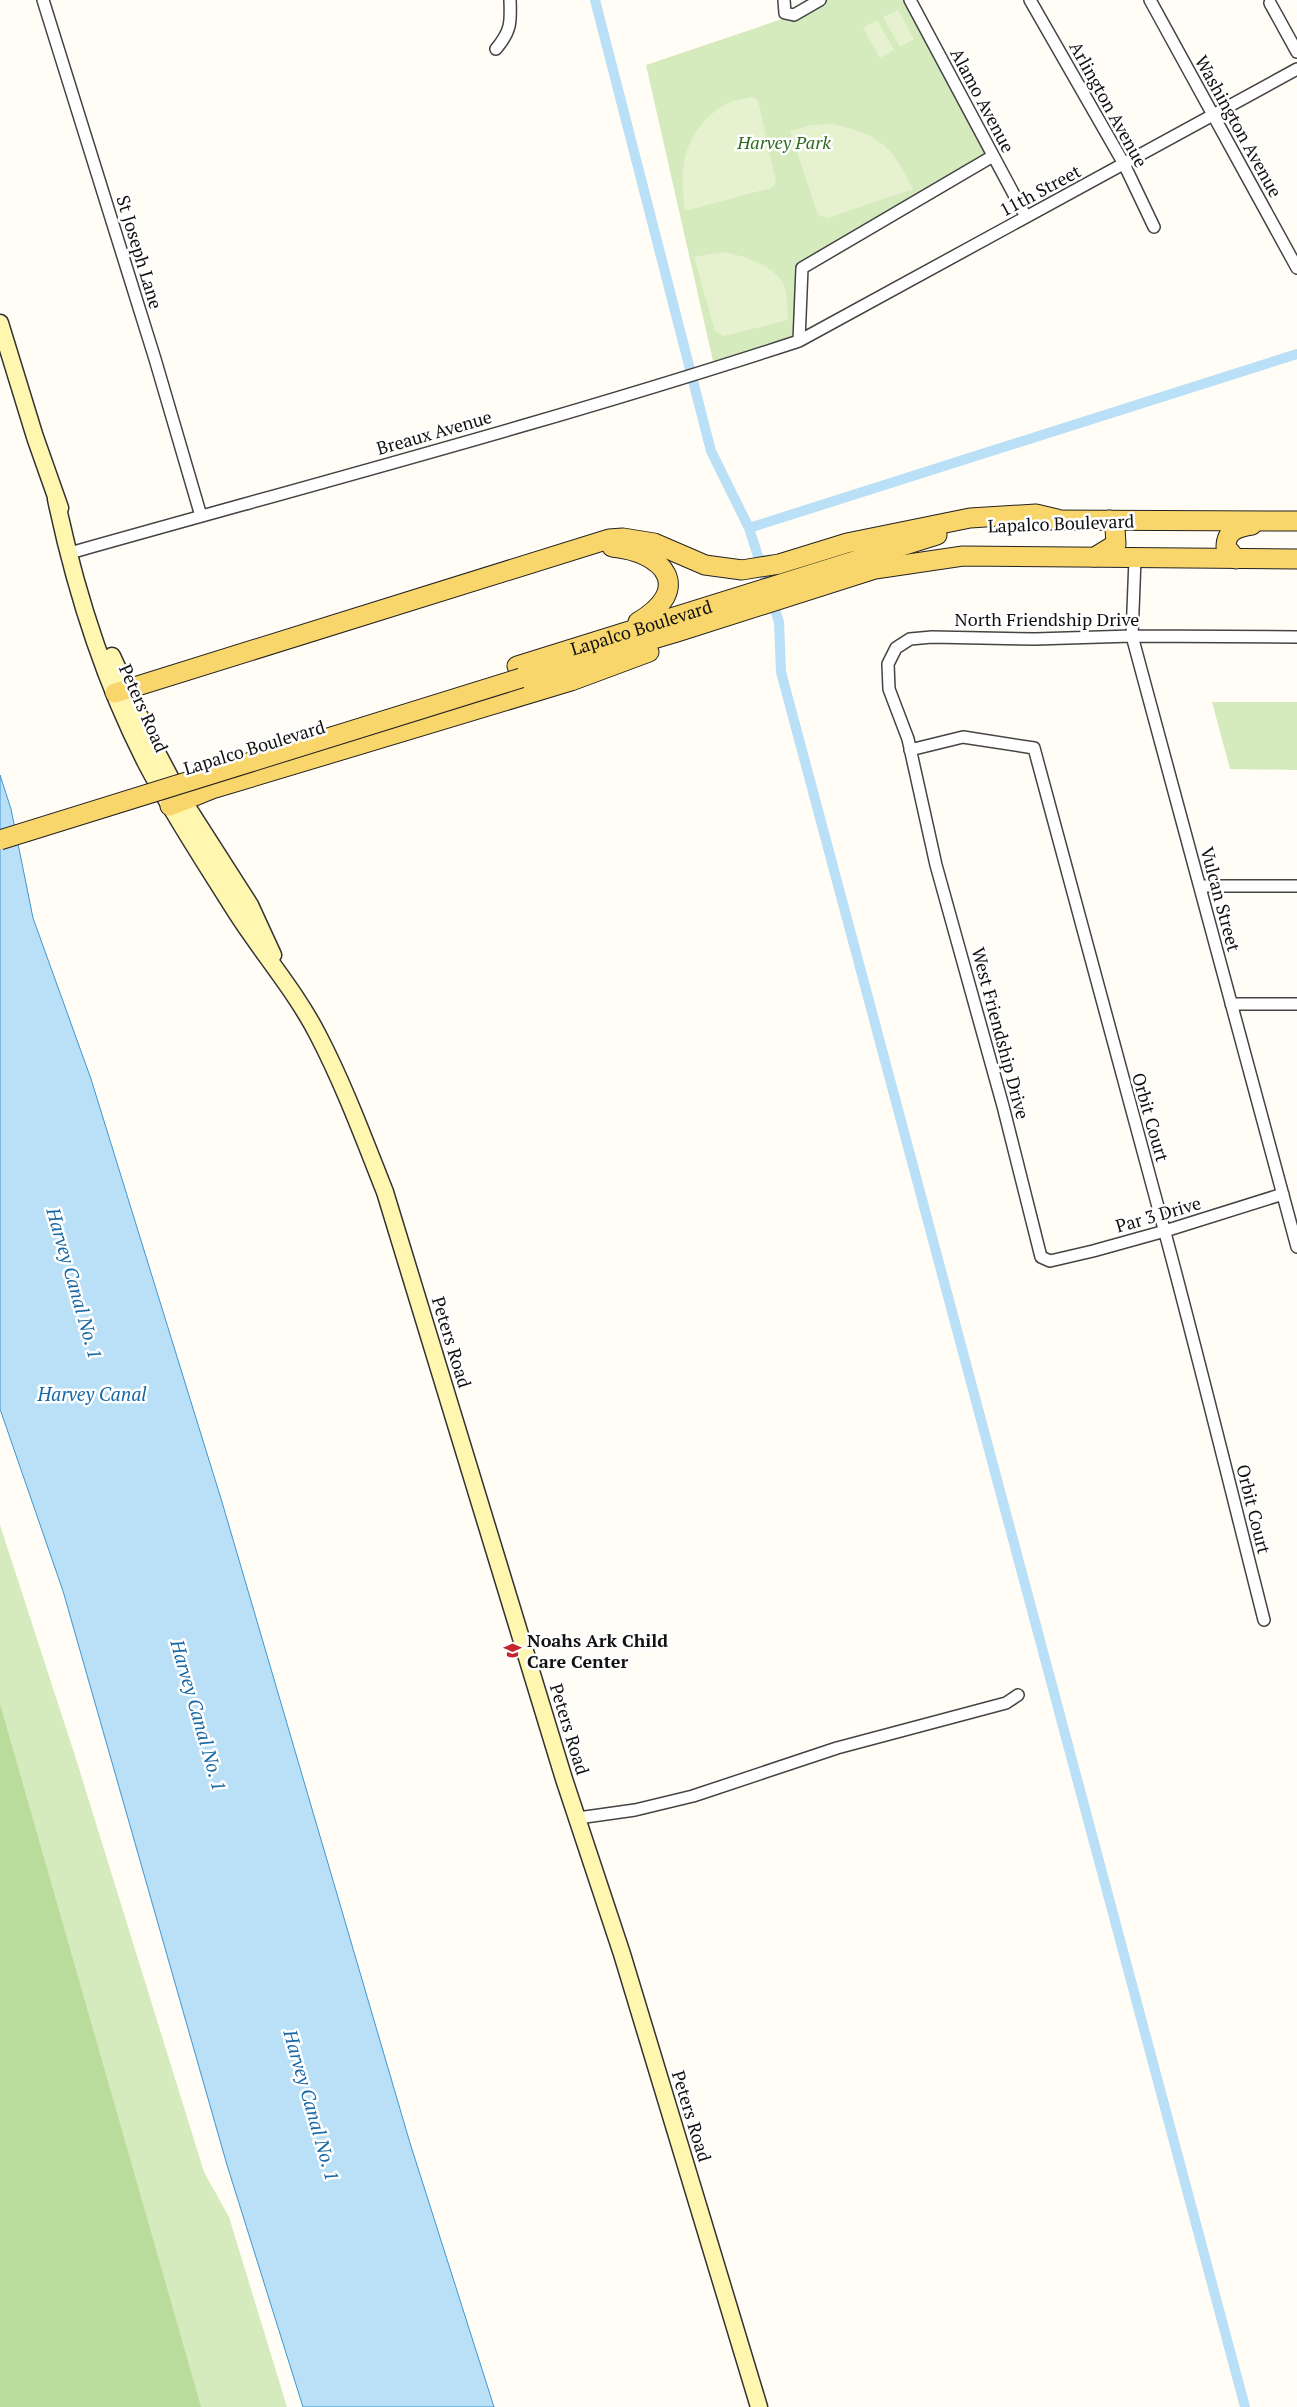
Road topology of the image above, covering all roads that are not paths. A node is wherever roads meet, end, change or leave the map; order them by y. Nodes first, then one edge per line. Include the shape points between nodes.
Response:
1 (43, 0) edge
2 (510, 0) edge
3 (784, 0) edge
4 (820, 0) edge
5 (910, 0) edge
6 (1030, 0) edge
7 (1150, 0) edge
8 (1270, 3) dead end
9 (496, 49) dead end
10 (1297, 52) edge
11 (1297, 69) edge
12 (1213, 115) junction
13 (993, 156) junction
14 (1124, 164) junction
15 (1026, 217) junction
16 (1154, 226) dead end
17 (1297, 268) edge
18 (0, 323) edge
19 (799, 341) junction
20 (56, 499) junction
21 (200, 516) junction
22 (1057, 519) junction
23 (1109, 520) junction
24 (1291, 520) edge
25 (580, 548) junction
26 (77, 551) junction
27 (1094, 557) junction
28 (1135, 559) junction
29 (1236, 559) junction
30 (1297, 559) edge
31 (785, 590) junction
32 (752, 601) junction
33 (621, 633) junction
34 (1132, 636) junction
35 (1297, 637) edge
36 (519, 672) junction
37 (121, 691) junction
38 (909, 745) junction
39 (176, 802) junction
40 (926, 820) joint
41 (0, 826) edge
42 (0, 840) edge
43 (1200, 886) junction
44 (1297, 886) edge
45 (1231, 1004) junction
46 (1297, 1004) edge
47 (1283, 1194) junction
48 (1165, 1231) junction
49 (1297, 1246) edge
50 (1041, 1257) joint
51 (1264, 1620) dead end
52 (1018, 1695) dead end
53 (578, 1818) junction
54 (760, 2407) edge

1 - 21 street, St Joseph Lane via 155,359
2 - 9 street via 511,22 506,37
3 - 4 street via 785,13 794,15
5 - 13 street, Alamo Avenue
6 - 14 street, Arlington Avenue
7 - 12 street, Washington Avenue
8 - 10 street
11 - 12 street, 11th Street
12 - 14 street, 11th Street
12 - 17 street, Washington Avenue
13 - 15 street, Alamo Avenue
13 - 19 street via 802,268
14 - 15 street, 11th Street
14 - 16 street, Arlington Avenue
15 - 19 street, 11th Street
18 - 20 main road, Peters Road
19 - 21 street, Breaux Avenue via 527,424
20 - 26 main road, Peters Road
20 - 37 main road, Peters Road via 66,549
21 - 26 street, Breaux Avenue
22 - 23 main road, Lapalco Boulevard
22 - 25 main road via 1036,514 970,518 847,543 779,564 742,570 705,564 644,540 609,539
22 - 31 main road, Lapalco Boulevard via 993,523 956,530
23 - 24 main road, Lapalco Boulevard
23 - 27 main road via 1115,528 1116,544
24 - 29 main road via 1232,531 1226,547
25 - 33 main road via 608,547 635,552 658,563 665,573 668,590 662,603 649,616
25 - 37 main road
26 - 37 main road, Peters Road
27 - 28 main road, Lapalco Boulevard
27 - 31 main road, Lapalco Boulevard via 963,556 934,559
28 - 29 main road, Lapalco Boulevard
28 - 34 street, Vulcan Street
29 - 30 main road, Lapalco Boulevard
31 - 32 main road, Lapalco Boulevard
32 - 33 main road, Lapalco Boulevard
32 - 36 main road, Lapalco Boulevard
32 - 39 main road via 619,664 579,678
33 - 36 main road, Lapalco Boulevard
34 - 35 street, North Friendship Drive
34 - 38 street, North Friendship Drive via 910,639 896,648 888,664 889,690
34 - 43 street, Vulcan Street
36 - 41 main road, Lapalco Boulevard
36 - 42 main road, Lapalco Boulevard, bridge
37 - 39 main road, Peters Road via 137,745
38 - 40 street, North Friendship Drive
38 - 48 street, Orbit Court via 963,737 1034,748
39 - 53 main road, Peters Road via 262,952 299,1001 348,1100 385,1192
40 - 50 street, West Friendship Drive
43 - 44 street
43 - 45 street, Vulcan Street
45 - 46 street
45 - 47 street, Vulcan Street
47 - 48 street, Par 3 Drive
47 - 49 street, Vulcan Street
48 - 50 street, Par 3 Drive via 1050,1260
48 - 51 street, Orbit Court
52 - 53 street via 1006,1703 837,1748 693,1796 635,1810
53 - 54 main road, Peters Road

